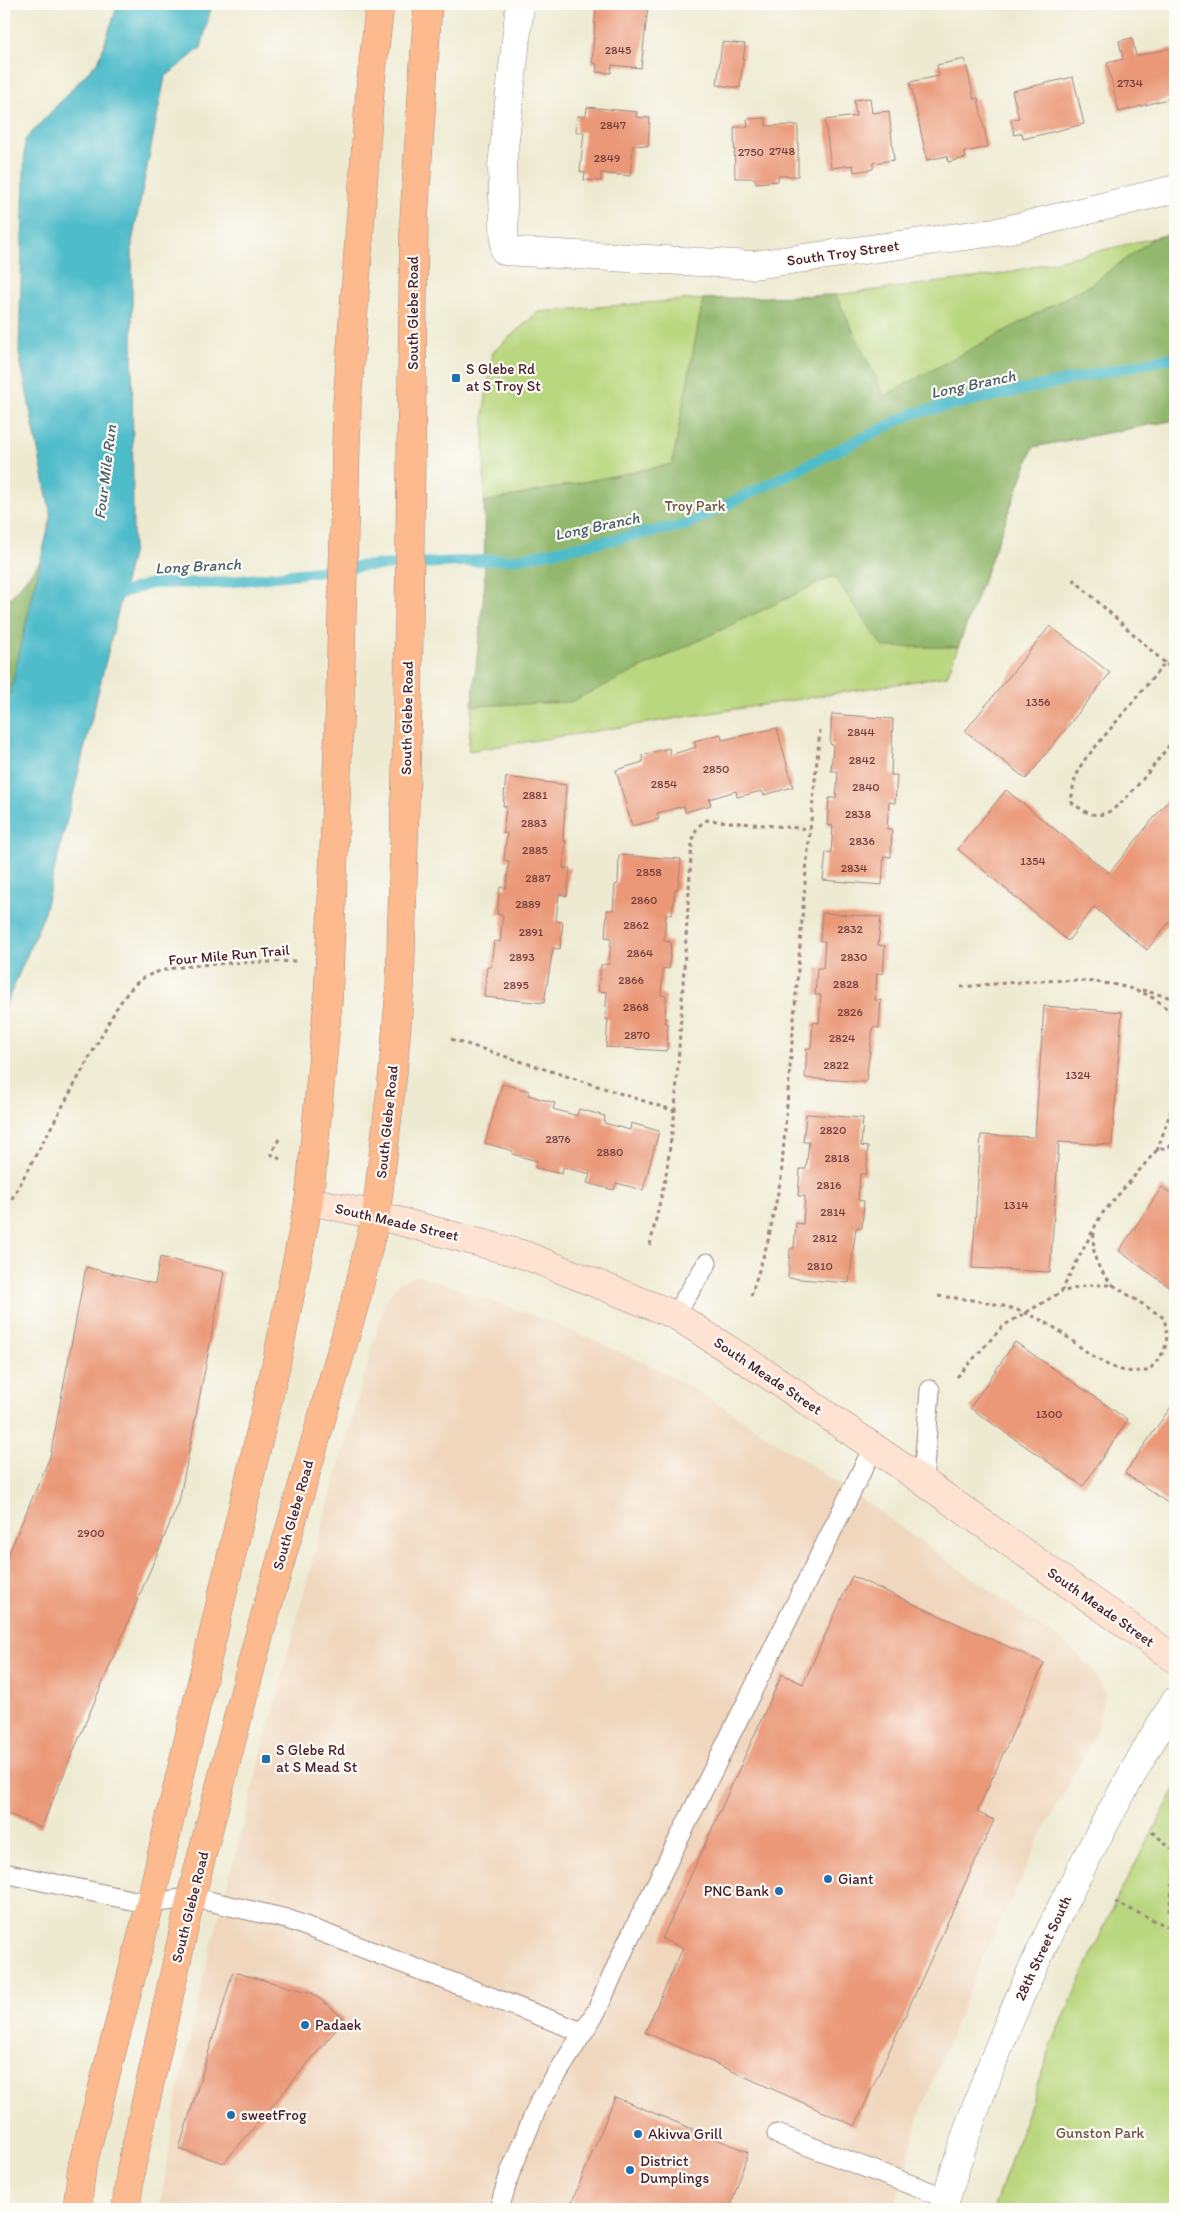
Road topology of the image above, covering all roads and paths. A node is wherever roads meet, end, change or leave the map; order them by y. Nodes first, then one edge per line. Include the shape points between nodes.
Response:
1 (380, 4) edge
2 (428, 4) edge
3 (520, 4) edge
4 (1175, 189) edge
5 (1073, 579) dead end
6 (1165, 663) junction
7 (1175, 672) edge
8 (820, 730) dead end
9 (1175, 738) edge
10 (810, 829) junction
11 (299, 952) dead end
12 (961, 987) dead end
13 (1136, 989) junction
14 (1175, 996) edge
15 (1175, 1022) edge
16 (451, 1039) dead end
17 (1175, 1082) edge
18 (675, 1111) junction
19 (1175, 1144) edge
20 (1156, 1151) junction
21 (309, 1201) junction
22 (4, 1213) edge
23 (376, 1215) junction
24 (1095, 1228) junction
25 (650, 1245) dead end
26 (707, 1263) dead end
27 (1113, 1285) junction
28 (1061, 1292) junction
29 (751, 1296) dead end
30 (938, 1296) dead end
31 (1025, 1312) junction
32 (675, 1316) junction
33 (951, 1382) dead end
34 (930, 1390) dead end
35 (873, 1448) junction
36 (923, 1481) junction
37 (1175, 1659) edge
38 (1175, 1701) edge
39 (1152, 1832) dead end
40 (1175, 1851) edge
41 (1175, 1868) edge
42 (4, 1873) edge
43 (191, 1897) junction
44 (1115, 1902) dead end
45 (150, 1904) junction
46 (1175, 1924) edge
47 (1175, 1930) edge
48 (582, 2032) junction
49 (777, 2134) dead end
50 (945, 2203) edge
51 (77, 2209) edge
52 (126, 2209) edge
53 (499, 2209) edge

1 - 21 main road via 370,89 347,404 328,1002
2 - 23 main road, South Glebe Road via 414,219 408,699 400,988
3 - 4 street, South Troy Street via 502,166 505,251 753,265 1002,231
5 - 6 path
6 - 7 path
6 - 9 path via 1082,763 1074,782 1071,802 1088,814 1103,814 1120,806
8 - 10 path
10 - 18 path via 706,820 697,827 692,842
10 - 29 path via 781,1178 768,1241
11 - 22 path, Four Mile Run Trail via 298,961 175,969 148,975 130,989
12 - 13 path via 1064,979
13 - 14 path
13 - 15 path via 1157,1000
16 - 18 path
17 - 20 path via 1172,1108
18 - 25 path via 666,1176
19 - 20 path
20 - 24 path via 1101,1215
21 - 23 street, South Meade Street
21 - 45 main road via 276,1365
23 - 32 street, South Meade Street via 525,1255
23 - 43 main road, South Glebe Road via 357,1296 258,1636
24 - 27 path via 1092,1250 1098,1269
24 - 28 path
26 - 32 lane
27 - 28 path via 1088,1285
27 - 31 path via 1164,1318 1168,1337 1162,1357 1148,1371 1126,1371 1099,1360 1042,1320
28 - 31 path
30 - 31 path via 977,1300
31 - 33 path via 1003,1326
32 - 35 street, South Meade Street via 776,1380
34 - 36 lane
35 - 36 street, South Meade Street
35 - 48 lane via 629,1938 597,2010
36 - 37 street, South Meade Street
38 - 50 street, 28th Street South via 1075,1879 1021,1993 973,2115
39 - 40 path
41 - 46 path via 1169,1910
42 - 45 lane
43 - 45 lane
43 - 48 lane via 287,1919
43 - 52 main road, South Glebe Road via 131,2169
44 - 47 path
45 - 51 main road via 82,2167
48 - 53 lane via 539,2103
49 - 50 lane

